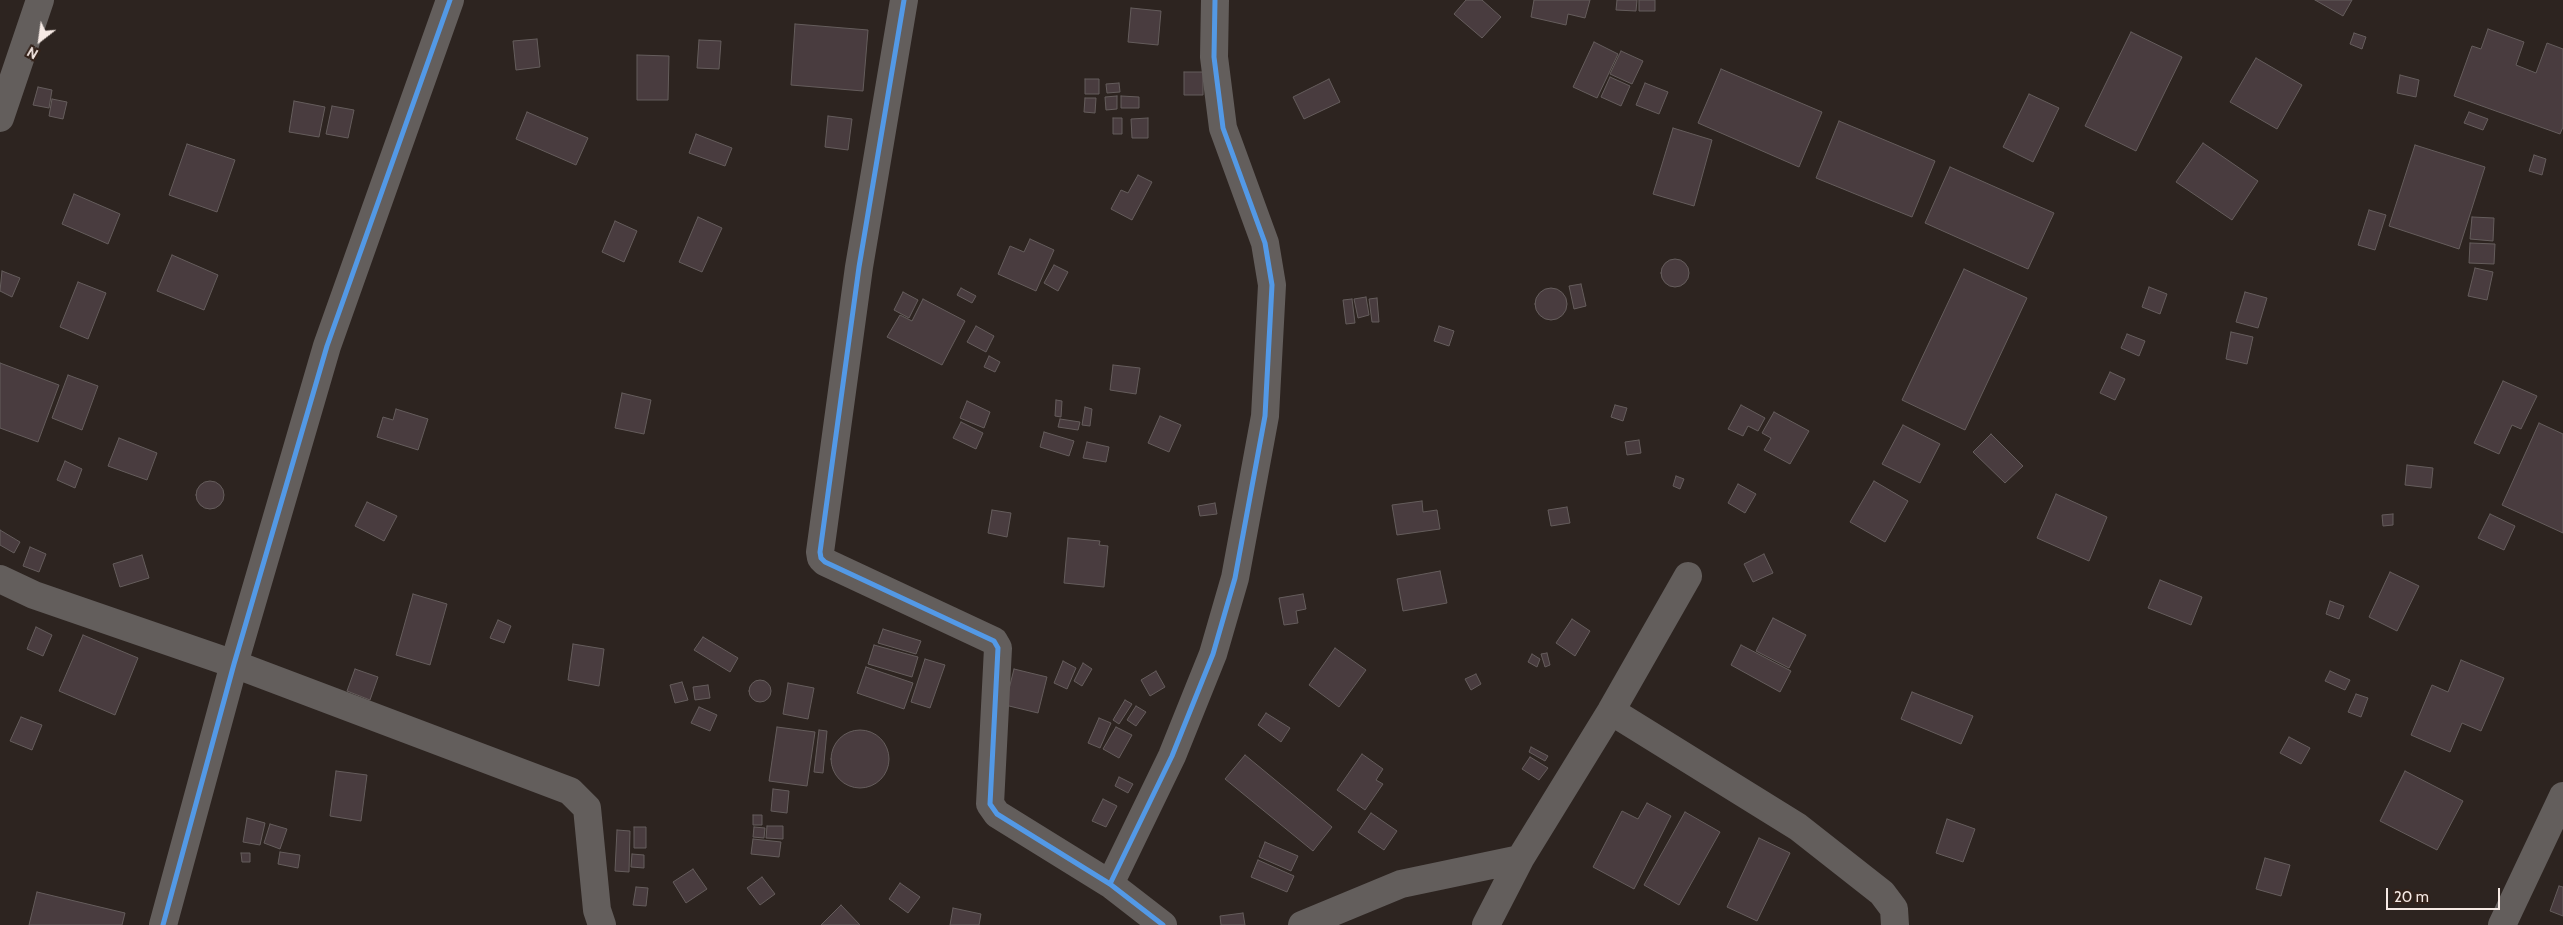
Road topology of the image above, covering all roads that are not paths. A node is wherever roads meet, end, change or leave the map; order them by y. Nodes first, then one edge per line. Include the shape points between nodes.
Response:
1 (40, 0) edge
2 (450, 0) edge
3 (904, 0) edge
4 (1215, 0) edge
5 (0, 118) edge
6 (1688, 576) dead end
7 (0, 579) edge
8 (234, 664) junction
9 (1611, 711) junction
10 (2563, 796) edge
11 (2555, 843) edge
12 (1520, 858) junction
13 (1110, 884) junction
14 (163, 925) edge
15 (602, 925) edge
16 (1163, 925) edge
17 (1302, 925) edge
18 (1486, 925) edge
19 (1895, 925) edge
20 (2502, 925) edge

1 - 5 street
2 - 8 street via 327,346
3 - 13 street via 859,267 820,552 825,562 994,641 998,648 990,804 997,814
4 - 13 street via 1214,57 1223,128 1264,243 1272,285 1265,416 1235,578 1213,654 1172,756
6 - 9 street
7 - 8 street via 34,595
8 - 14 street
8 - 15 street via 570,791 587,808 597,910
9 - 12 street
9 - 19 street via 1798,827 1882,894 1894,909
10 - 11 street
11 - 20 street
12 - 17 street via 1401,884
12 - 18 street
13 - 16 street

